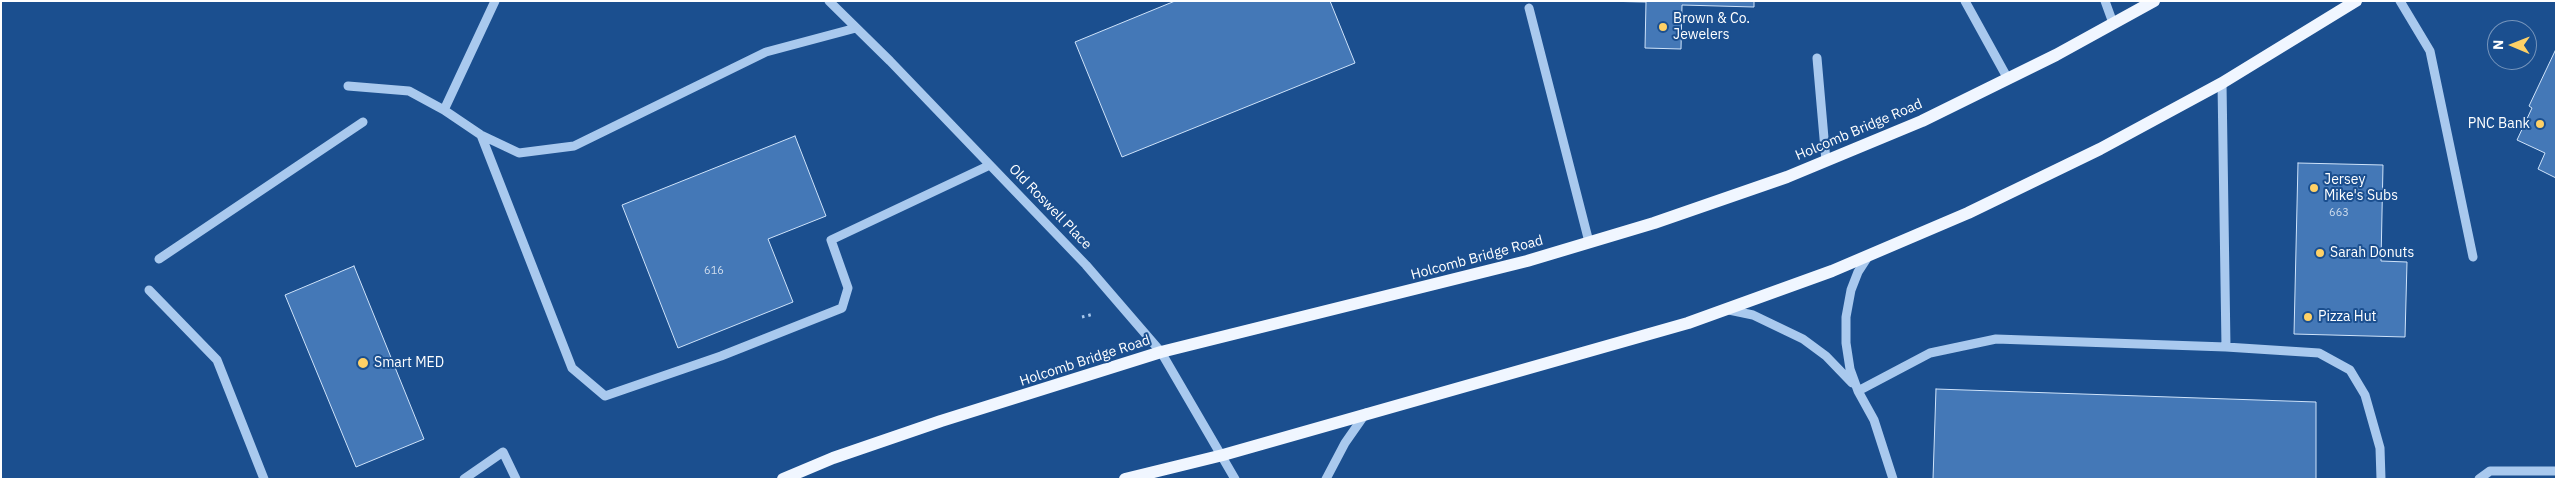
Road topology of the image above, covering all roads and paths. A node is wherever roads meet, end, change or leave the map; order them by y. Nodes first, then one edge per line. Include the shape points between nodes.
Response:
1 (495, 1) edge
2 (830, 1) edge
3 (1965, 1) edge
4 (2105, 1) edge
5 (2154, 1) edge
6 (2356, 1) edge
7 (2400, 1) edge
8 (1529, 8) dead end
9 (2113, 24) junction
10 (856, 28) junction
11 (1817, 58) dead end
12 (2008, 78) junction
13 (2222, 83) junction
14 (348, 86) dead end
15 (444, 110) junction
16 (363, 122) dead end
17 (481, 135) junction
18 (1826, 161) junction
19 (990, 165) junction
20 (1589, 242) junction
21 (1869, 255) junction
22 (2473, 257) dead end
23 (159, 259) dead end
24 (149, 290) dead end
25 (1724, 310) junction
26 (2226, 347) junction
27 (1160, 352) junction
28 (1858, 391) junction
29 (1366, 414) junction
30 (1223, 455) junction
31 (2556, 471) edge
32 (264, 479) edge
33 (464, 479) edge
34 (516, 479) edge
35 (783, 479) edge
36 (1125, 479) edge
37 (1235, 479) edge
38 (1326, 479) edge
39 (1893, 479) edge
40 (2380, 479) edge
41 (2479, 479) edge

1 - 15 street
2 - 10 street, Old Roswell Place
3 - 12 street
4 - 9 street
5 - 9 main road, Holcomb Bridge Road
6 - 13 main road
7 - 22 street via 2430,51
8 - 20 street
9 - 12 main road, Holcomb Bridge Road
10 - 17 street via 766,52 574,146 519,153
10 - 19 street, Old Roswell Place
11 - 18 street
12 - 18 main road, Holcomb Bridge Road via 1922,121
13 - 21 main road via 2100,149
13 - 26 street
14 - 15 street via 408,91
15 - 17 street
16 - 23 street
17 - 19 street via 572,368 605,396 721,356 842,308 848,288 831,240
18 - 20 main road, Holcomb Bridge Road via 1654,223
19 - 27 street, Old Roswell Place via 1086,265
20 - 27 main road, Holcomb Bridge Road via 1528,261
21 - 25 main road
21 - 28 street via 1851,290 1846,317 1850,369
24 - 32 street via 217,360
25 - 28 street via 1752,314 1803,339 1842,371
25 - 29 main road
26 - 28 street via 1996,339 1930,353
26 - 40 street via 2319,353 2350,370 2365,395 2380,448
27 - 30 street, Old Roswell Place
27 - 35 main road, Holcomb Bridge Road via 941,421
28 - 39 street via 1874,420
29 - 30 main road
29 - 38 street via 1345,443
30 - 36 main road
30 - 37 street, Old Roswell Place
31 - 41 street via 2490,471
33 - 34 street via 503,452

